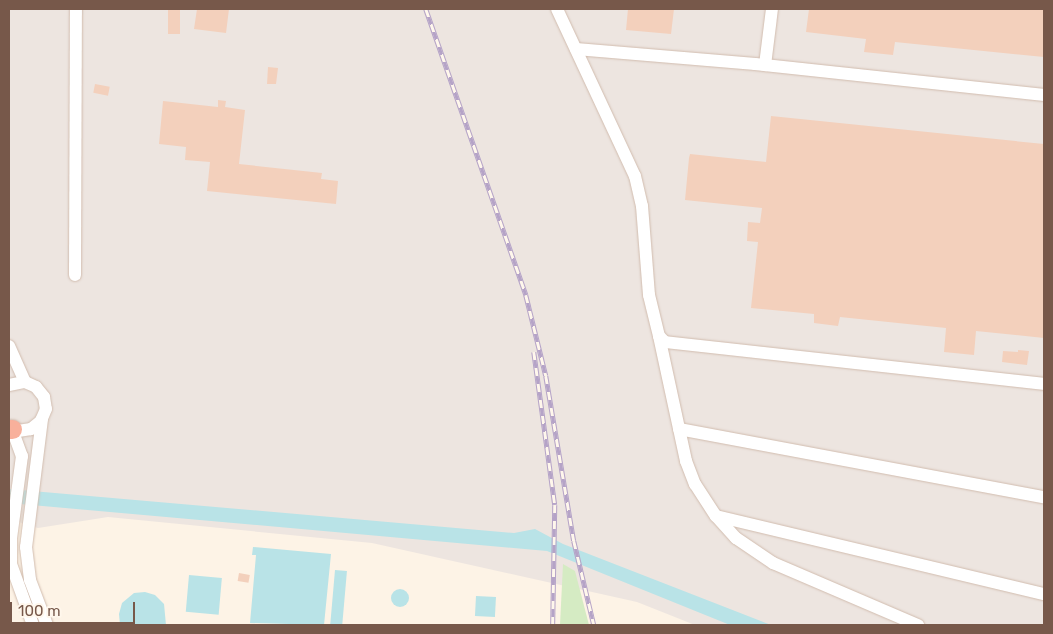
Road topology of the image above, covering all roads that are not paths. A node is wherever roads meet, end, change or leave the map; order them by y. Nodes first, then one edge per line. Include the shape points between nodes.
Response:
1 (76, 9) edge
2 (557, 9) edge
3 (772, 9) edge
4 (576, 49) junction
5 (765, 65) junction
6 (1044, 95) edge
7 (75, 275) dead end
8 (659, 336) junction
9 (9, 346) edge
10 (24, 382) junction
11 (1044, 384) edge
12 (9, 385) edge
13 (42, 419) junction
14 (10, 429) edge
15 (679, 429) junction
16 (1044, 497) edge
17 (716, 516) junction
18 (1044, 594) edge
19 (33, 625) edge
20 (47, 625) edge
21 (918, 625) edge

1 - 7 street
2 - 4 street
3 - 5 street
4 - 5 street
4 - 8 street via 636,176 642,206 649,295
5 - 6 street
8 - 11 street via 665,342 692,347
8 - 15 street
9 - 10 street
10 - 12 street
10 - 13 street via 36,387 44,397 46,409
13 - 14 street via 31,429
13 - 20 street via 29,509 27,563
14 - 19 street via 22,456 14,508 12,564
15 - 16 street
15 - 17 street via 695,484
17 - 18 street
17 - 21 street via 736,538 773,564

